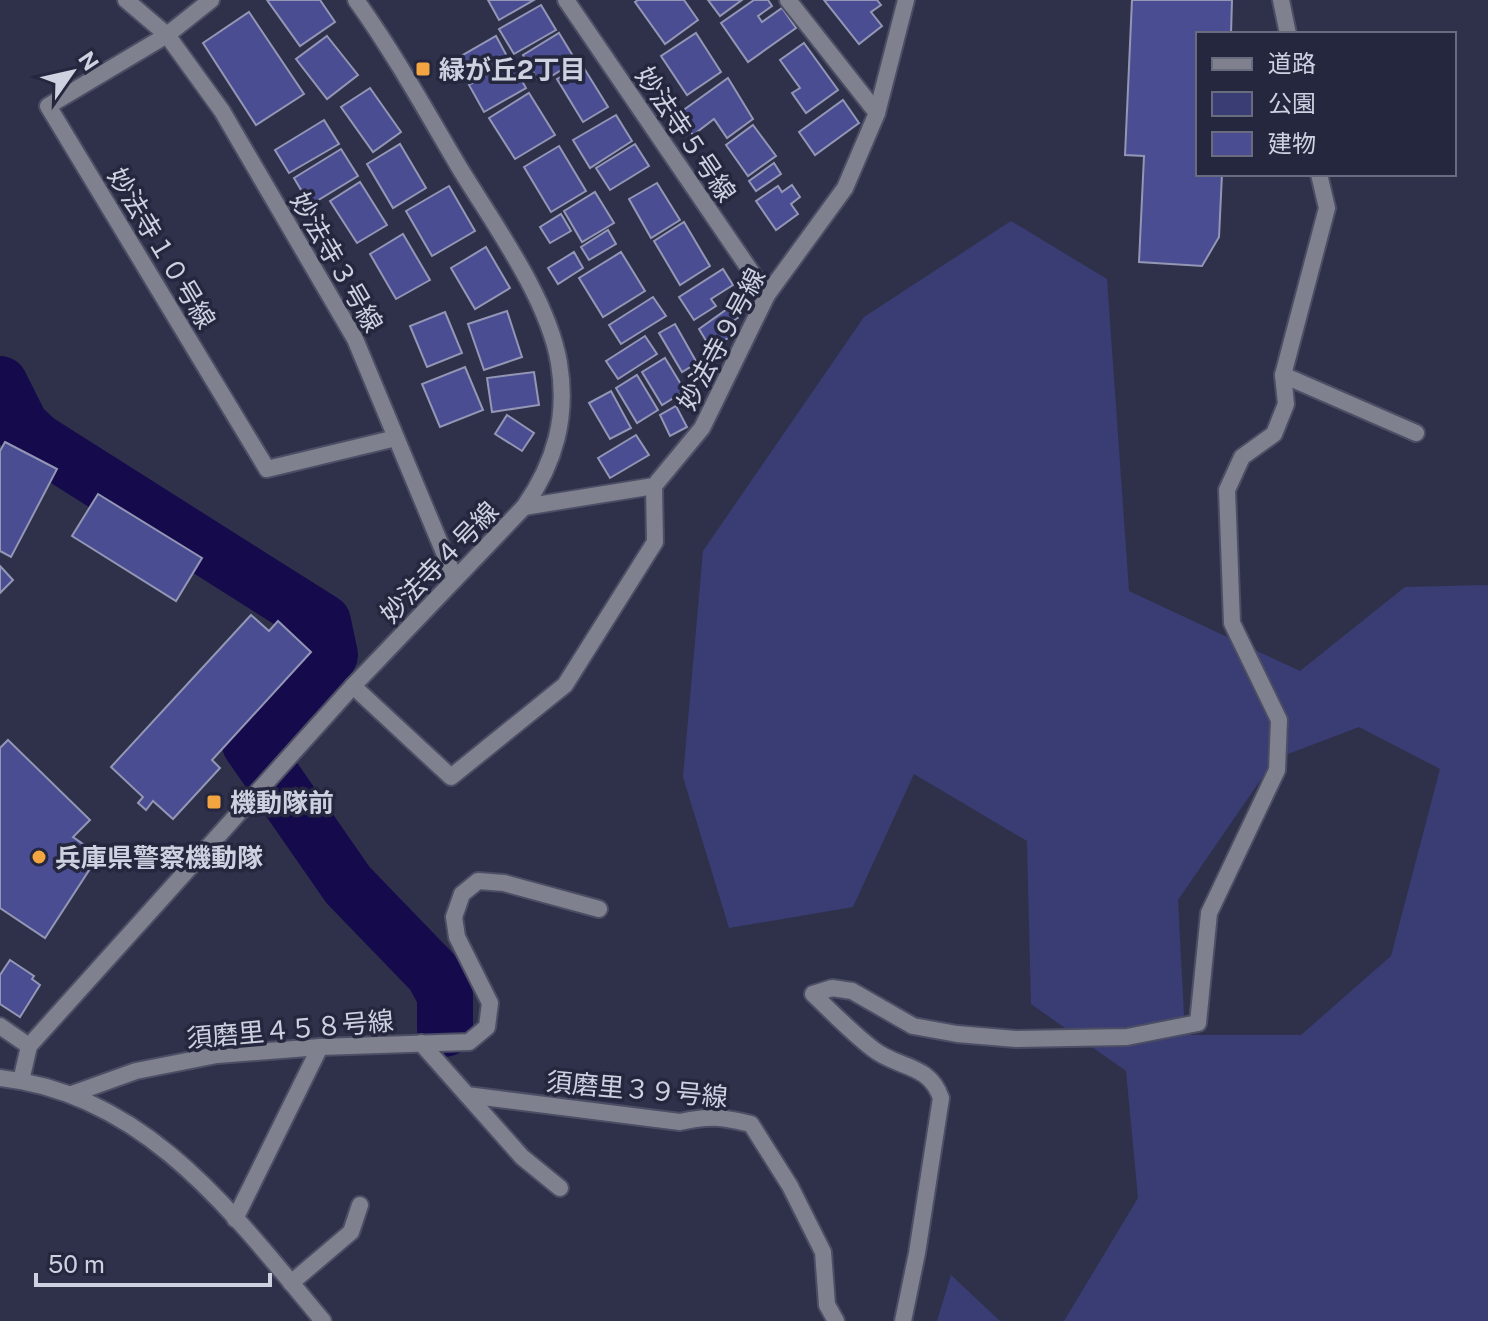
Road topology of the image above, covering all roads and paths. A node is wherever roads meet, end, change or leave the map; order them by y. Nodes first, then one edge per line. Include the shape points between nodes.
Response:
1 (126, 0) edge
2 (211, 0) edge
3 (356, 0) edge
4 (566, 0) edge
5 (788, 0) edge
6 (906, 0) edge
7 (1281, 0) edge
8 (1288, 32) edge
9 (167, 35) junction
10 (877, 113) junction
11 (1319, 176) edge
12 (767, 295) junction
13 (1283, 375) junction
14 (1416, 433) dead end
15 (396, 438) junction
16 (654, 486) junction
17 (524, 507) junction
18 (455, 579) junction
19 (353, 686) junction
20 (599, 909) dead end
21 (0, 1026) edge
22 (421, 1043) junction
23 (29, 1046) junction
24 (320, 1047) junction
25 (0, 1078) edge
26 (21, 1081) junction
27 (72, 1094) junction
28 (467, 1095) junction
29 (560, 1188) dead end
30 (360, 1205) dead end
31 (235, 1219) junction
32 (291, 1283) junction
33 (323, 1321) edge
34 (836, 1321) edge
35 (903, 1321) edge

1 - 9 street, 妙法寺３号線
2 - 9 street, 妙法寺１０号線
3 - 17 street, 妙法寺４号線 via 521,269 552,336 561,423 542,481
4 - 12 street, 妙法寺５号線
5 - 10 street
6 - 10 street, 妙法寺９号線
7 - 8 street
9 - 15 street, 妙法寺３号線 via 222,111 355,339
9 - 15 street, 妙法寺１０号線 via 48,106 267,469
10 - 12 street, 妙法寺９号線 via 845,188
11 - 13 street via 1327,208
12 - 16 street, 妙法寺９号線 via 702,428
13 - 14 street
13 - 35 street via 1286,404 1274,434 1242,457 1227,490 1232,623 1279,720 1277,770 1209,913 1198,1023 1127,1037 1016,1039 913,1026 852,991 832,988 813,994 875,1051 936,1082 941,1098
15 - 18 street, 妙法寺３号線
16 - 17 street
16 - 19 street via 655,542 565,685 451,777
17 - 18 street, 妙法寺４号線
18 - 19 street, 妙法寺４号線
19 - 23 street, 妙法寺４号線
20 - 22 street, 須磨里４５８号線 via 478,881 462,894 454,917 457,937 490,1003 487,1027 469,1042
21 - 23 street
22 - 24 street, 須磨里４５８号線
22 - 28 street
23 - 26 street, 妙法寺４号線
24 - 27 street, 須磨里４５８号線 via 203,1058 136,1071
24 - 31 street
25 - 26 street
26 - 27 street
27 - 31 street via 157,1142
28 - 29 street via 522,1157
28 - 34 street, 須磨里３９号線 via 680,1122 725,1116 751,1124 823,1252 827,1305
30 - 32 street via 351,1232
31 - 32 street
32 - 33 street

